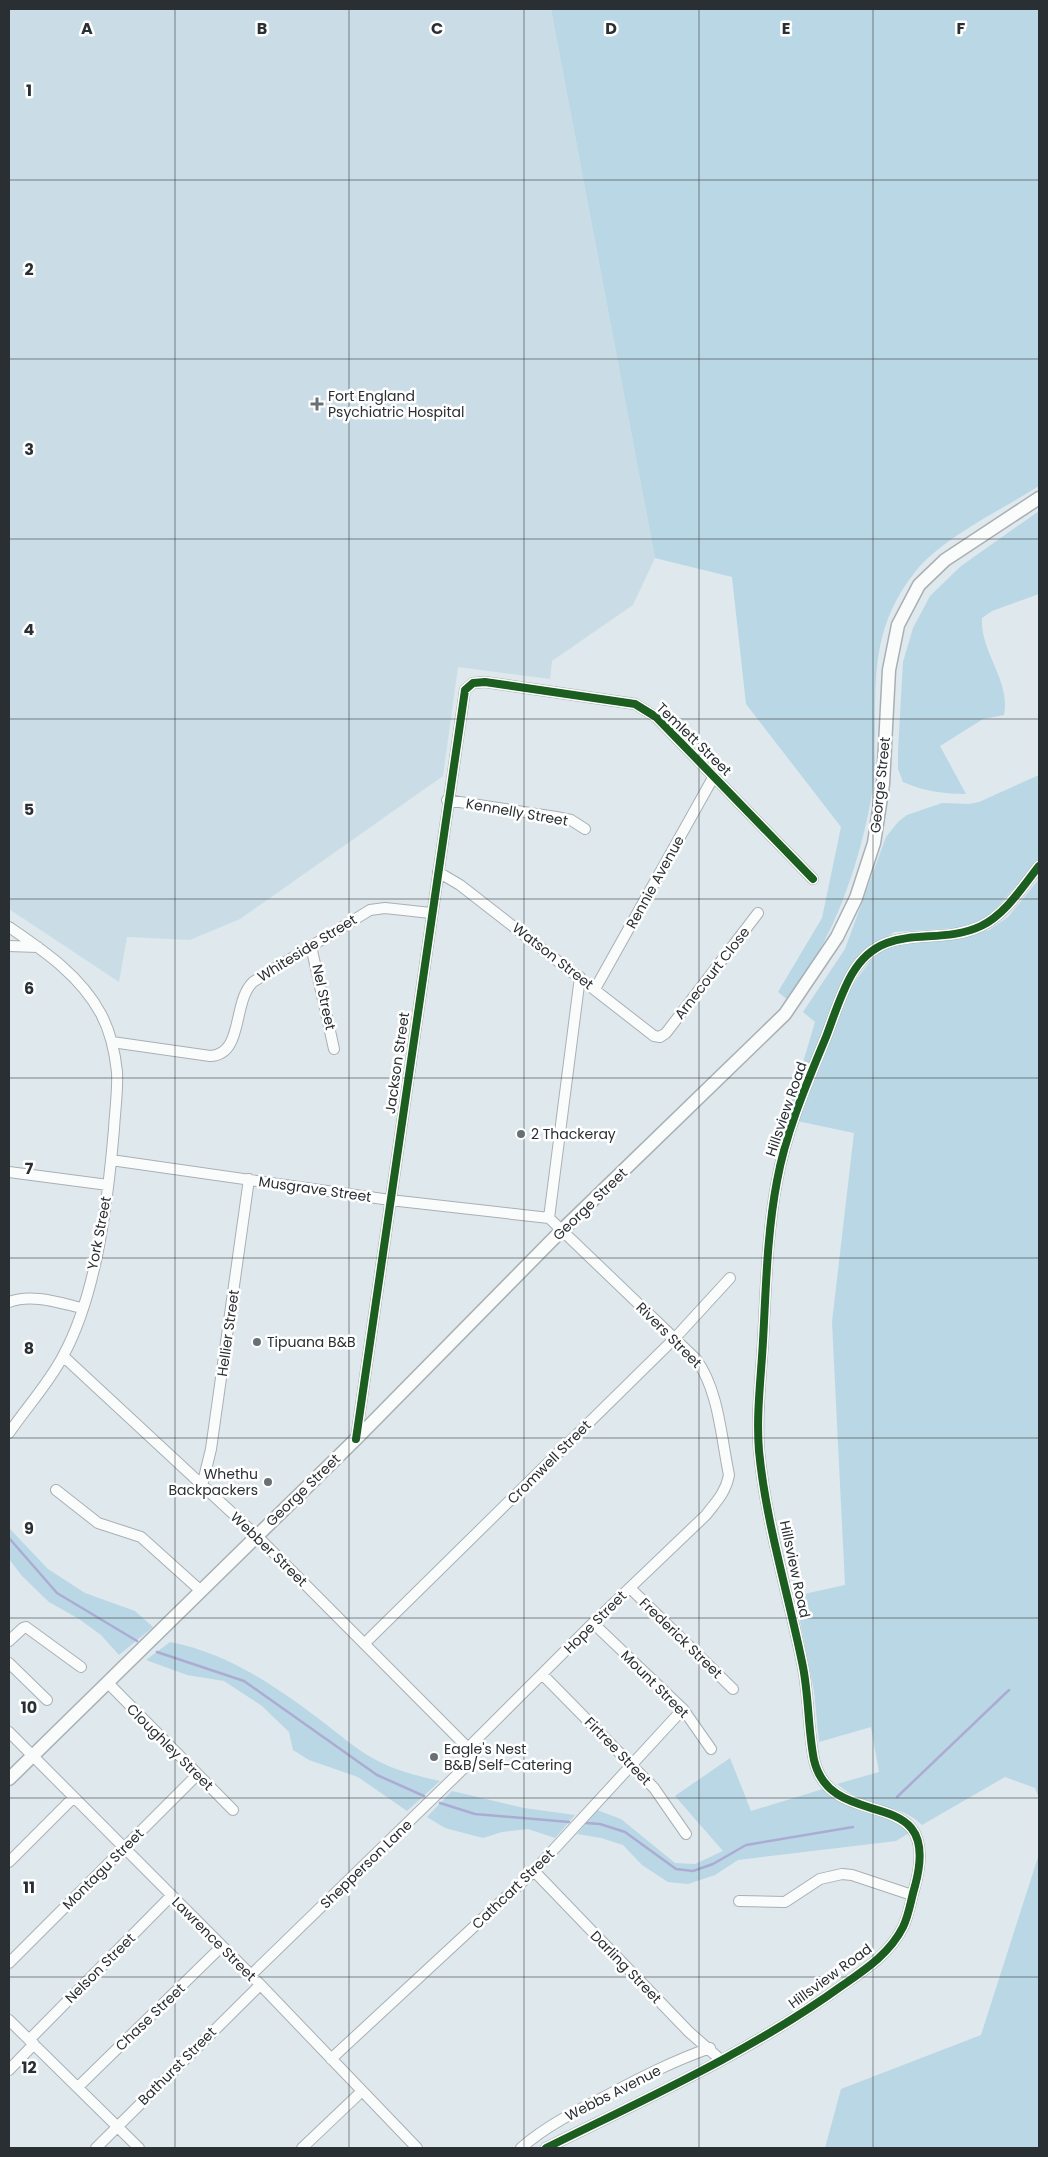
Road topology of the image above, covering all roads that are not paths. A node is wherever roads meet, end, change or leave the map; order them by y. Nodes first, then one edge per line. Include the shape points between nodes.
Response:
1 (1039, 498) edge
2 (465, 690) joint
3 (714, 776) junction
4 (448, 800) junction
5 (585, 830) dead end
6 (1039, 866) edge
7 (438, 872) junction
8 (813, 879) dead end
9 (431, 913) junction
10 (758, 913) dead end
11 (9, 927) edge
12 (9, 946) edge
13 (311, 946) junction
14 (38, 947) junction
15 (580, 977) junction
16 (595, 989) junction
17 (666, 1033) joint
18 (112, 1042) junction
19 (334, 1049) dead end
20 (111, 1160) junction
21 (9, 1172) edge
22 (250, 1179) junction
23 (108, 1185) junction
24 (390, 1200) junction
25 (549, 1218) junction
26 (561, 1231) junction
27 (730, 1278) dead end
28 (9, 1302) edge
29 (82, 1308) junction
30 (675, 1338) junction
31 (63, 1356) junction
32 (9, 1433) edge
33 (356, 1439) junction
34 (202, 1486) junction
35 (56, 1490) dead end
36 (721, 1496) joint
37 (256, 1536) junction
38 (630, 1588) junction
39 (202, 1591) junction
40 (593, 1623) junction
41 (9, 1641) edge
42 (366, 1644) junction
43 (9, 1663) edge
44 (81, 1667) dead end
45 (542, 1674) junction
46 (108, 1683) junction
47 (733, 1689) dead end
48 (47, 1700) dead end
49 (683, 1709) junction
50 (9, 1732) edge
51 (468, 1748) junction
52 (711, 1749) dead end
53 (33, 1756) junction
54 (631, 1764) junction
55 (197, 1775) junction
56 (9, 1779) edge
57 (74, 1798) junction
58 (233, 1810) dead end
59 (686, 1834) dead end
60 (123, 1848) junction
61 (9, 1862) edge
62 (534, 1871) junction
63 (912, 1895) junction
64 (171, 1896) junction
65 (739, 1901) dead end
66 (221, 1947) junction
67 (9, 1963) edge
68 (250, 1975) junction
69 (260, 1985) junction
70 (9, 2020) edge
71 (32, 2042) junction
72 (710, 2048) junction
73 (331, 2059) junction
74 (721, 2060) junction
75 (9, 2070) edge
76 (78, 2086) junction
77 (362, 2091) junction
78 (117, 2126) junction
79 (96, 2148) edge
80 (139, 2148) edge
81 (302, 2148) edge
82 (417, 2148) edge
83 (521, 2148) edge
84 (546, 2148) edge

1 - 26 main road, George Street via 945,560 919,585 898,625 889,670 883,784 874,843 856,898 837,937 785,1014
2 - 3 street, Temlett Street via 473,684 485,682 635,704 656,717
2 - 4 street, Jackson Street
3 - 8 street, Temlett Street
3 - 16 street, Rennie Avenue
4 - 5 street, Kennelly Street via 571,820
4 - 7 street, Jackson Street
6 - 63 street, Hillsview Road via 989,922 961,933 922,935 886,942 864,959 852,975 807,1083 776,1183 764,1333 759,1452 805,1677 814,1757 825,1784 834,1791 848,1801 894,1816 913,1828 921,1856
7 - 9 street, Jackson Street
7 - 15 street, Watson Street via 460,885
9 - 13 street, Whiteside Street via 385,908 370,910
9 - 24 street, Jackson Street
10 - 17 street, Arnecourt Close
11 - 14 street, York Street
12 - 14 street
13 - 18 street, Whiteside Street via 247,988 232,1041 221,1054 210,1056
13 - 19 street, Nel Street
14 - 18 street, York Street via 59,962 78,982 100,1014
15 - 16 street, Watson Street
15 - 25 street
16 - 17 street, Watson Street via 647,1032 660,1037
18 - 20 street, York Street via 117,1072
20 - 22 street, Musgrave Street
20 - 23 street, York Street
21 - 23 street
22 - 24 street, Musgrave Street
22 - 34 street, Hellier Street via 212,1449
23 - 29 street, York Street via 94,1267
24 - 25 street, Musgrave Street
24 - 33 street, Jackson Street
25 - 26 street, Rivers Street
26 - 30 street, Rivers Street
26 - 33 main road, George Street
27 - 30 street, Cromwell Street
28 - 29 street via 17,1299 46,1300
29 - 31 street, York Street
30 - 36 street, Rivers Street via 706,1372 712,1390 729,1475
30 - 42 street, Cromwell Street
31 - 32 street, York Street
31 - 34 street, Webber Street
33 - 37 main road, George Street
34 - 37 street, Webber Street
35 - 39 street via 98,1523 141,1536
36 - 38 street, Hope Street via 706,1515
37 - 39 main road, George Street
37 - 42 street, Webber Street
38 - 40 street, Hope Street
38 - 47 street, Frederick Street
39 - 46 main road, George Street
40 - 45 street, Hope Street
40 - 49 street, Mount Street
41 - 44 street via 26,1627
42 - 51 street, Webber Street
43 - 48 street
45 - 51 street, Hope Street
45 - 54 street, Firtree Street
46 - 53 main road, George Street
46 - 55 street, Cloughley Street
49 - 52 street, Mount Street
49 - 54 street, Cathcart Street
50 - 53 street, Lawrence Street
51 - 68 street, Shepperson Lane via 470,1758 464,1768
53 - 56 main road, George Street
53 - 57 street, Lawrence Street
54 - 59 street, Firtree Street via 654,1788
54 - 62 street, Cathcart Street
55 - 58 street, Cloughley Street
55 - 60 street, Montagu Street
57 - 60 street, Lawrence Street
57 - 61 street
60 - 64 street, Lawrence Street
60 - 67 street, Montagu Street
62 - 72 street, Darling Street via 689,2032
62 - 73 street, Cathcart Street
63 - 65 street via 842,1874 820,1879 785,1902
63 - 74 street, Hillsview Road via 905,1924 876,1961 813,2007
64 - 66 street, Lawrence Street
64 - 71 street, Nelson Street
66 - 68 street, Lawrence Street
66 - 76 street, Chase Street
68 - 69 street, Lawrence Street
69 - 73 street, Lawrence Street
69 - 78 street, Bathurst Street
70 - 71 street
71 - 75 street, Nelson Street
71 - 76 street
72 - 74 street, Darling Street
72 - 83 street, Webbs Avenue via 656,2069 552,2124
73 - 77 street, Lawrence Street
74 - 84 street, Hillsview Road
76 - 78 street
77 - 81 street
77 - 82 street, Lawrence Street
78 - 79 street, Bathurst Street
78 - 80 street

